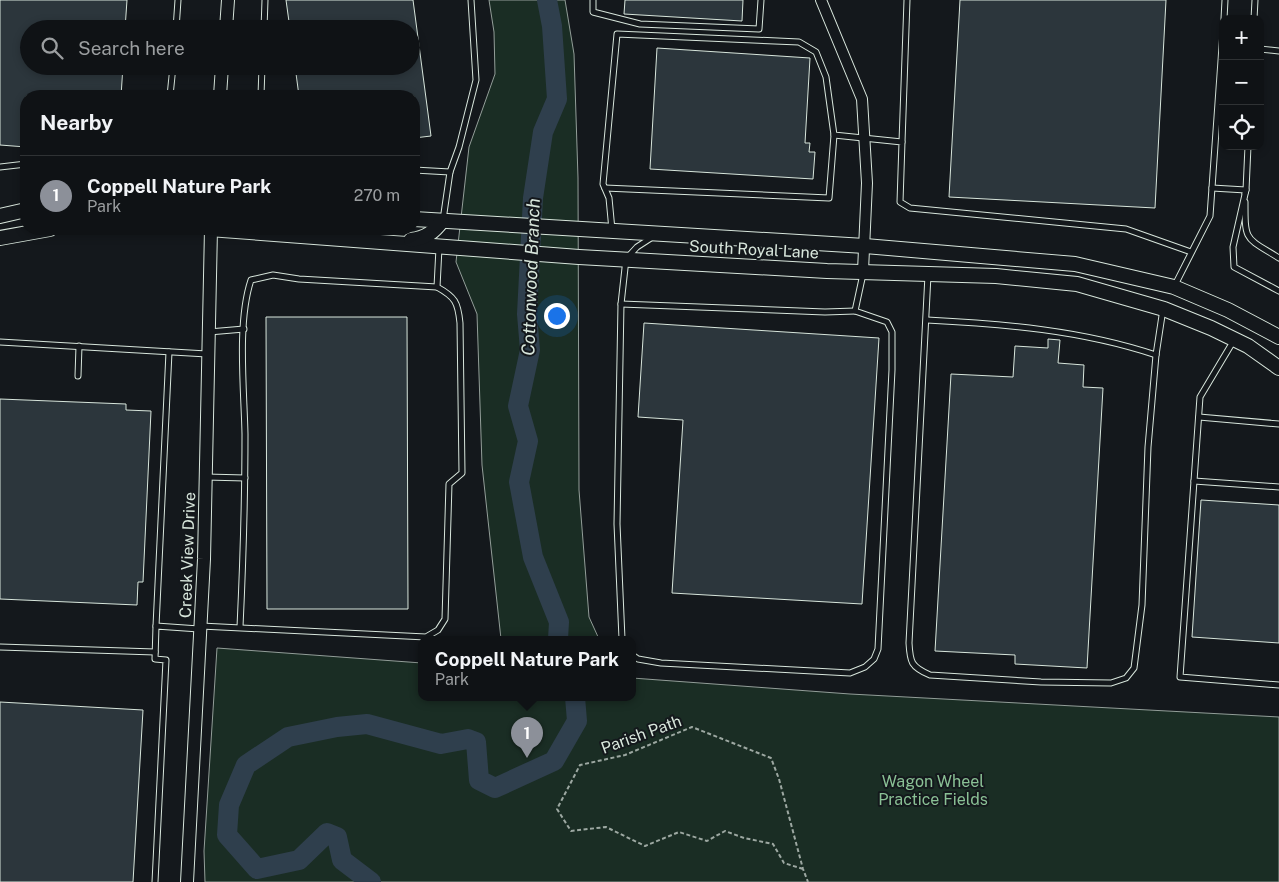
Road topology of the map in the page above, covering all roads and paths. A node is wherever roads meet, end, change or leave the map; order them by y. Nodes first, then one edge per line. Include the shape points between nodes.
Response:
1 (178, 0) edge
2 (228, 0) edge
3 (265, 0) edge
4 (471, 0) edge
5 (593, 0) edge
6 (761, 0) edge
7 (821, 0) edge
8 (907, 0) edge
9 (1225, 0) edge
10 (1255, 0) edge
11 (1224, 15) edge
12 (1254, 15) edge
13 (177, 20) edge
14 (227, 20) edge
15 (264, 20) edge
16 (1264, 49) edge
17 (1279, 51) edge
18 (1221, 60) edge
19 (172, 75) edge
20 (221, 75) edge
21 (261, 75) edge
22 (171, 90) edge
23 (220, 90) edge
24 (260, 90) edge
25 (834, 135) junction
26 (866, 140) junction
27 (902, 142) junction
28 (1248, 150) edge
29 (20, 165) edge
30 (0, 167) edge
31 (420, 170) edge
32 (450, 172) junction
33 (605, 188) junction
34 (1212, 188) junction
35 (1246, 190) junction
36 (20, 211) edge
37 (0, 216) edge
38 (420, 219) edge
39 (442, 221) junction
40 (612, 231) junction
41 (20, 234) edge
42 (658, 234) junction
43 (210, 235) edge
44 (294, 235) edge
45 (0, 238) edge
46 (393, 242) junction
47 (439, 246) junction
48 (865, 246) junction
49 (1191, 252) junction
50 (1279, 258) edge
51 (626, 259) junction
52 (863, 271) junction
53 (928, 274) junction
54 (437, 287) junction
55 (1174, 287) junction
56 (1279, 291) edge
57 (621, 304) junction
58 (1164, 309) junction
59 (855, 311) junction
60 (927, 320) junction
61 (244, 329) junction
62 (208, 332) junction
63 (1279, 337) edge
64 (1234, 340) junction
65 (0, 342) edge
66 (79, 346) junction
67 (169, 352) junction
68 (207, 354) junction
69 (1156, 355) junction
70 (1279, 368) edge
71 (78, 376) dead end
72 (1199, 418) junction
73 (1279, 424) edge
74 (206, 477) junction
75 (245, 478) junction
76 (1194, 481) junction
77 (1279, 487) edge
78 (156, 626) junction
79 (240, 627) junction
80 (200, 628) junction
81 (428, 636) edge
82 (622, 636) edge
83 (418, 637) edge
84 (0, 647) edge
85 (155, 652) junction
86 (636, 658) edge
87 (1279, 686) edge
88 (802, 869) junction
89 (156, 882) edge
90 (187, 882) edge
91 (808, 882) edge

1 - 13 lane
2 - 14 street
3 - 15 lane
4 - 32 lane via 476,80 460,147
5 - 6 lane via 593,12 640,24 759,29
7 - 26 street via 862,99
8 - 27 lane
9 - 11 lane
10 - 12 lane
16 - 17 lane
18 - 34 lane
19 - 22 lane
20 - 23 street
21 - 24 lane
25 - 26 lane
25 - 33 lane via 829,198
25 - 33 lane via 826,77 816,52 799,42 617,34
26 - 27 lane
26 - 48 street
27 - 49 lane via 900,202 910,208 1126,229
28 - 35 lane
29 - 30 lane
31 - 32 lane
32 - 39 lane
33 - 40 lane
34 - 35 lane
34 - 49 lane via 1210,216
35 - 50 lane via 1245,231 1251,241
35 - 56 lane via 1233,247 1234,267
36 - 37 main road
38 - 39 main road, South Royal Lane
39 - 40 main road, South Royal Lane
39 - 46 main road via 434,231 421,238
40 - 42 main road, South Royal Lane
41 - 45 main road
42 - 48 main road, South Royal Lane
42 - 51 lane via 637,247
43 - 62 street, Creek View Drive
44 - 46 main road, South Royal Lane
46 - 47 main road, South Royal Lane
47 - 51 main road, South Royal Lane
47 - 54 lane
48 - 52 street
48 - 55 main road, South Royal Lane via 1075,264
49 - 55 lane
51 - 52 main road, South Royal Lane
51 - 57 lane
52 - 53 main road, South Royal Lane
52 - 59 lane
53 - 58 main road, South Royal Lane via 996,276 1077,284
53 - 60 lane
54 - 61 lane via 299,280 273,275 251,280 246,295
54 - 81 lane via 450,295 458,306 462,473 449,484 445,619 438,630
55 - 58 main road
55 - 63 main road, South Royal Lane
57 - 59 lane
57 - 82 lane via 618,524
58 - 64 main road, South Royal Lane
58 - 69 lane
59 - 86 lane via 887,322 892,332 882,579 878,649 874,659 850,673 661,663
60 - 69 lane via 1010,324 1078,334
60 - 69 lane via 910,660 917,670 930,675 1111,683 1126,678 1134,668 1142,605 1148,446
61 - 62 lane
61 - 75 lane
62 - 68 street, Creek View Drive
64 - 70 main road, South Royal Lane
64 - 72 lane via 1200,397
65 - 66 lane
66 - 67 lane
66 - 71 lane
67 - 68 lane
67 - 78 lane
68 - 74 street, Creek View Drive
72 - 73 lane
72 - 76 lane
74 - 75 lane
74 - 80 street, Creek View Drive
75 - 79 lane
76 - 77 lane
76 - 87 lane via 1180,677
78 - 80 lane
78 - 85 lane
79 - 80 lane
79 - 83 lane
80 - 90 street, Creek View Drive
84 - 85 lane
85 - 89 lane via 155,659 166,660
88 - 88 path, Parish Path via 779,779 770,758 692,727 625,755 580,766 556,809 571,831 606,827 645,846 679,832 707,841 725,831 773,844 784,863
88 - 91 path, Parish Path

